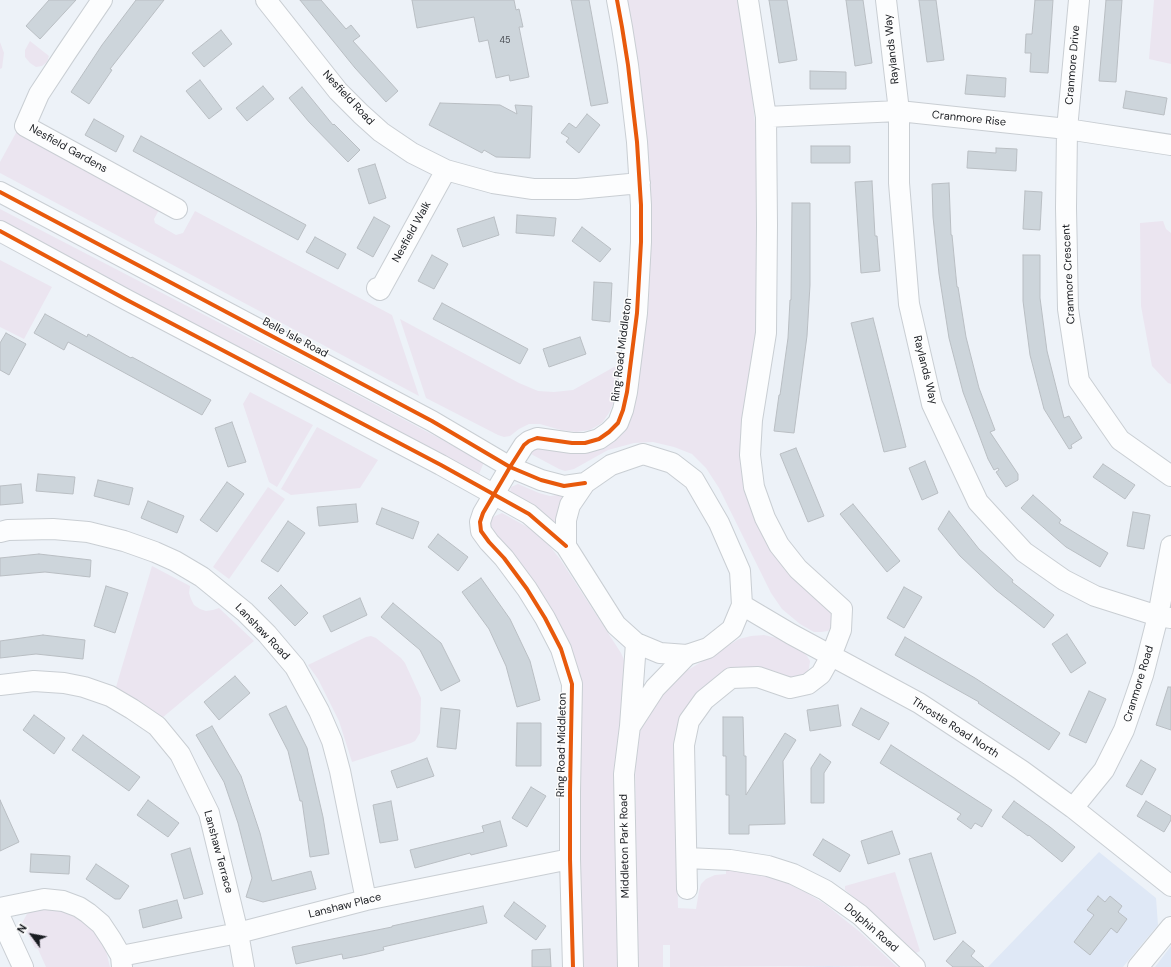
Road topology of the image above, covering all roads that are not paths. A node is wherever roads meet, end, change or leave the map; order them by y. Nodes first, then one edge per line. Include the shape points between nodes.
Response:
1 (102, 0) edge
2 (266, 0) edge
3 (617, 0) edge
4 (748, 0) edge
5 (886, 0) edge
6 (1079, 0) edge
7 (898, 111) junction
8 (766, 117) junction
9 (1067, 129) junction
10 (1171, 145) edge
11 (446, 170) junction
12 (640, 184) junction
13 (0, 192) edge
14 (177, 210) dead end
15 (0, 231) edge
16 (377, 288) dead end
17 (510, 467) junction
18 (1171, 476) edge
19 (585, 483) junction
20 (494, 495) junction
21 (0, 532) edge
22 (566, 546) junction
23 (1171, 546) edge
24 (742, 605) junction
25 (1165, 617) edge
26 (636, 643) junction
27 (687, 655) junction
28 (831, 656) junction
29 (0, 685) edge
30 (630, 726) junction
31 (1073, 808) junction
32 (687, 858) junction
33 (570, 860) junction
34 (1171, 886) edge
35 (687, 889) dead end
36 (366, 900) junction
37 (0, 908) edge
38 (0, 917) edge
39 (1171, 927) edge
40 (238, 933) junction
41 (122, 962) edge
42 (23, 967) edge
43 (244, 967) edge
44 (573, 967) edge
45 (628, 967) edge
46 (916, 967) edge
47 (1138, 967) edge

1 - 14 street, Nesfield Gardens via 39,94 25,126
2 - 11 street, Nesfield Road via 338,91 361,114 381,132 412,153
3 - 12 street, Ring Road Middleton via 628,65
4 - 8 street
5 - 7 street, Raylands Way
6 - 9 street, Cranmore Drive
7 - 8 street, Cranmore Rise
7 - 9 street, Cranmore Rise
7 - 25 street, Raylands Way via 899,183 909,304 932,404 978,502 1024,552 1064,580 1095,596
8 - 28 street via 766,333 752,420 750,455 754,487 765,518 779,545 798,569 842,609 841,630
9 - 10 street, Cranmore Rise
9 - 18 street, Cranmore Crescent via 1068,309 1079,381 1120,440
11 - 12 street, Nesfield Road via 493,183 533,189 577,189
11 - 16 street, Nesfield Walk via 380,290
12 - 17 street, Ring Road Middleton via 641,242 637,313 627,392 618,423 599,439 585,443 537,438 529,440
13 - 17 street, Belle Isle Road via 432,421
15 - 20 street via 126,300 392,438
17 - 19 street, Belle Isle Road via 564,486
17 - 20 street, Ring Road Middleton
19 - 22 street, Middleton Park Road via 570,505 566,520
19 - 24 street, Middleton Park Road via 611,465 643,454 672,462 694,480 719,523 740,571
20 - 22 street via 529,514
20 - 33 street, Ring Road Middleton via 483,513 481,531 509,564 545,618 561,649 572,684
21 - 36 street, Lanshaw Road via 52,529 88,532 155,552 202,577 245,612 267,634 295,667 332,741
22 - 26 street, Middleton Park Road via 616,625
23 - 25 street, Cranmore Road
24 - 27 street, Middleton Park Road via 732,629 708,648
24 - 28 street, Throstle Road North
25 - 31 street, Cranmore Road via 1124,730 1104,770
26 - 27 street, Middleton Park Road via 660,653
26 - 30 street, Middleton Park Road
27 - 30 street, Middleton Park Road via 655,688
28 - 31 street, Throstle Road North via 919,703 1021,770
28 - 32 street via 821,674 808,684 790,688 758,677 731,678 704,700 689,722 684,745
29 - 40 street, Lanshaw Terrace via 34,681 84,687 110,696 157,726 180,754 209,813
30 - 45 street, Middleton Park Road via 624,774
31 - 34 street, Throstle Road North
32 - 35 street
32 - 46 street, Dolphin Road via 730,860 768,866 793,874 825,890 860,915
33 - 36 street, Lanshaw Place
33 - 44 street, Ring Road Middleton
36 - 40 street, Lanshaw Place
37 - 41 street via 44,899 63,901 79,907 101,924
38 - 42 street
39 - 47 street
40 - 41 street, Lanshaw Place
40 - 43 street, Lanshaw Terrace

